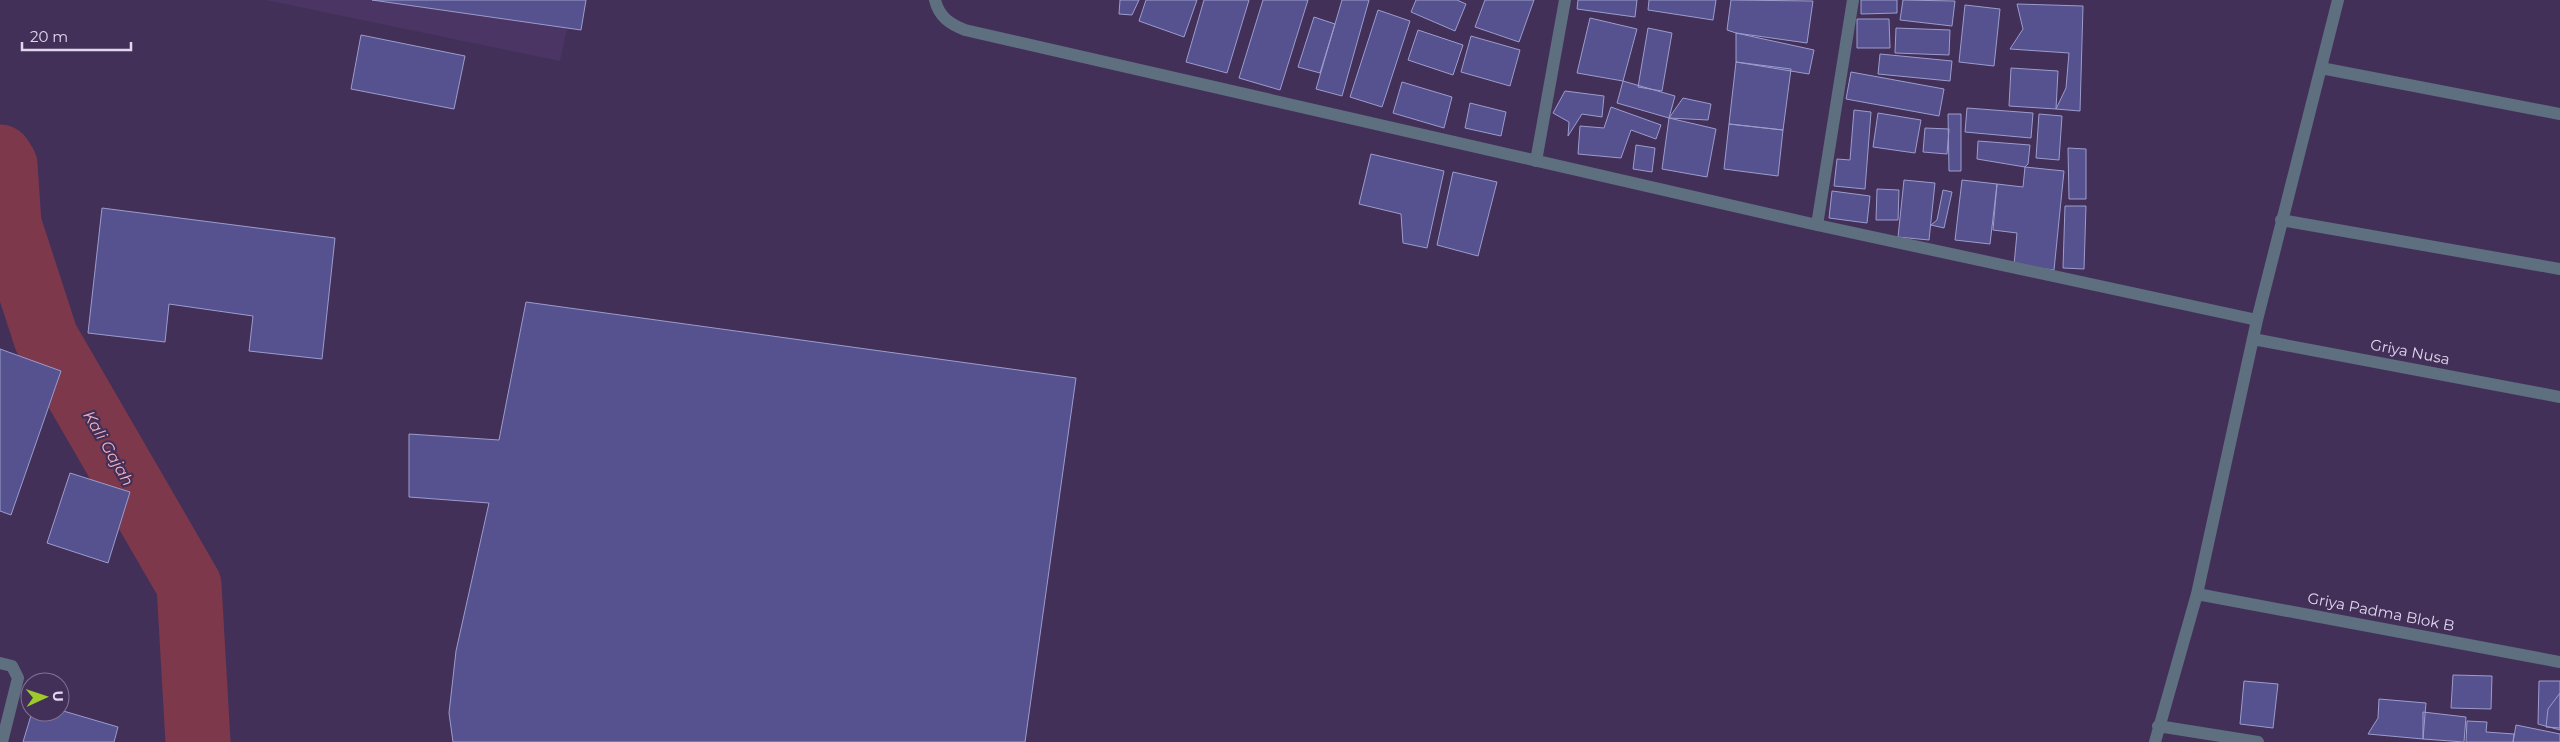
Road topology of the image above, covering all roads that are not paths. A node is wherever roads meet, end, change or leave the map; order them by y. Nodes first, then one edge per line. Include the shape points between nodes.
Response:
1 (935, 0) edge
2 (1565, 0) edge
3 (1853, 0) edge
4 (2338, 0) edge
5 (2321, 68) junction
6 (2560, 114) edge
7 (1536, 161) junction
8 (2281, 220) junction
9 (1817, 225) junction
10 (2560, 269) edge
11 (2257, 320) junction
12 (2253, 339) junction
13 (2560, 397) edge
14 (2196, 594) junction
15 (2560, 662) edge
16 (0, 663) edge
17 (2158, 726) junction
18 (2, 742) edge
19 (2155, 742) edge
20 (2258, 742) edge

1 - 7 street via 941,15 949,23 965,30
2 - 7 street
3 - 9 street
4 - 5 street
5 - 6 street
5 - 8 street
7 - 9 street
8 - 10 street
8 - 11 street
9 - 11 street
11 - 12 street
12 - 13 street, Griya Nusa
12 - 14 street
14 - 15 street, Griya Padma Blok B
14 - 17 street
16 - 18 street via 12,666 18,678
17 - 19 street
17 - 20 street

